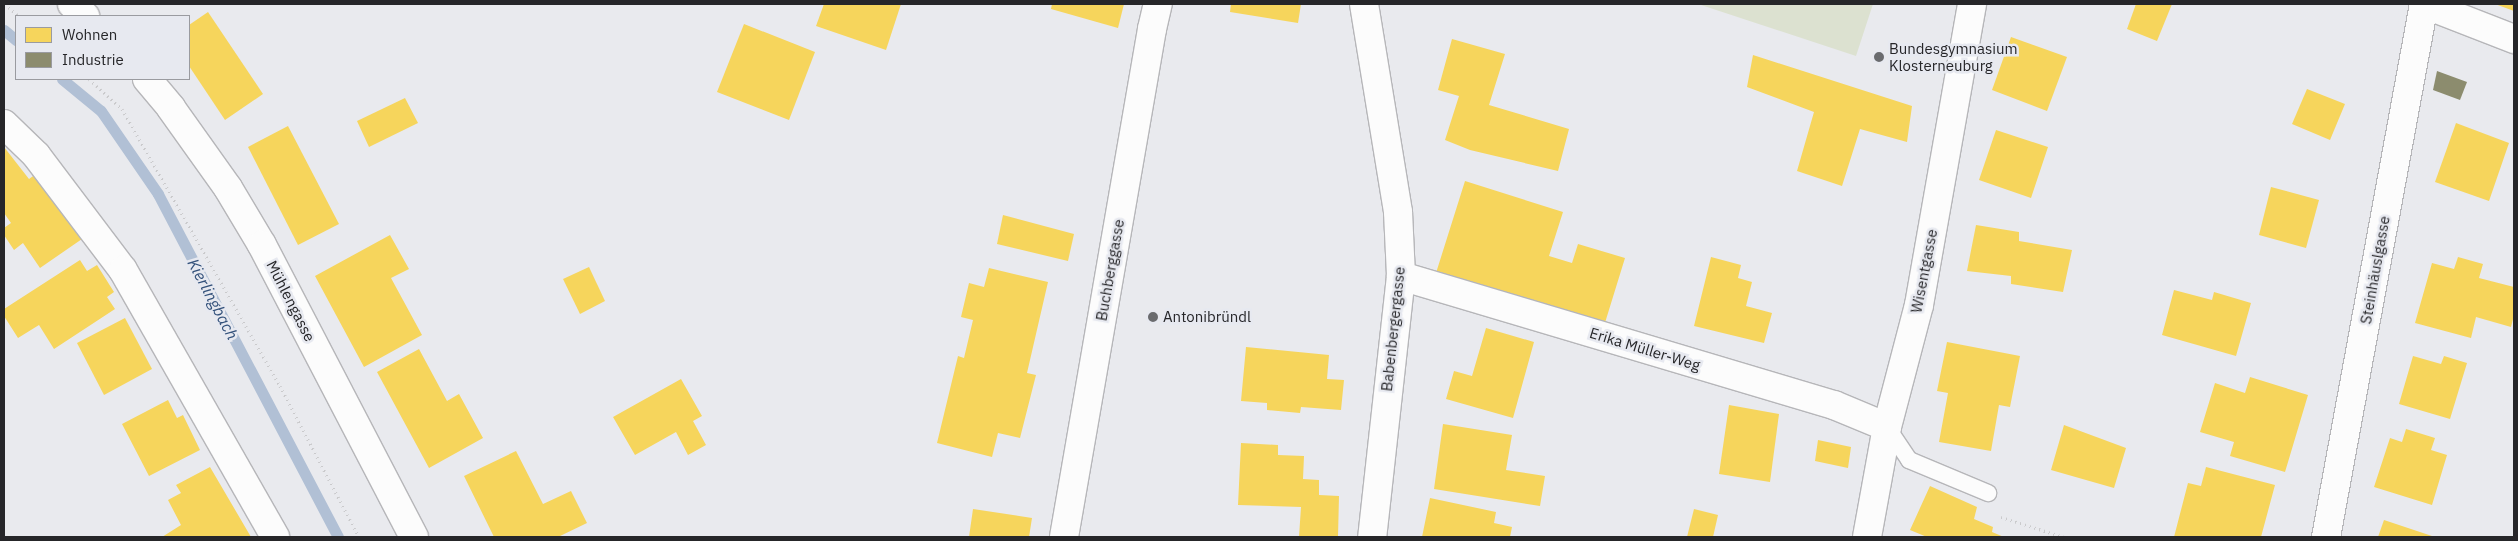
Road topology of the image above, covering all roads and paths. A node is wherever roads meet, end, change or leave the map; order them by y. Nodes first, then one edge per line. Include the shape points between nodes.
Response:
1 (5, 4) edge
2 (72, 4) edge
3 (1158, 4) edge
4 (1364, 4) edge
5 (1972, 4) edge
6 (2424, 4) edge
7 (18, 15) edge
8 (84, 15) edge
9 (2514, 39) edge
10 (90, 80) edge
11 (148, 80) edge
12 (4, 124) edge
13 (1401, 276) junction
14 (1887, 427) junction
15 (1988, 493) joint
16 (275, 537) edge
17 (359, 537) edge
18 (414, 537) edge
19 (1064, 537) edge
20 (1372, 537) edge
21 (1867, 537) edge
22 (2064, 537) edge
23 (2326, 537) edge

1 - 7 path
2 - 8 street
3 - 19 street, Buchberggasse
4 - 13 street, Babenbergergasse via 1398,212
5 - 14 street, Wisentgasse via 1919,305
6 - 9 street
6 - 23 street, Steinhäuslgasse
10 - 17 path via 122,109 280,386
11 - 18 street, Mühlengasse via 228,188 262,245
12 - 16 street via 36,154 124,270
13 - 14 street, Erika Müller-Weg via 1834,405
13 - 20 street, Babenbergergasse
14 - 15 lane via 1909,460
14 - 21 street, Wisentgasse
15 - 22 path via 2001,518

